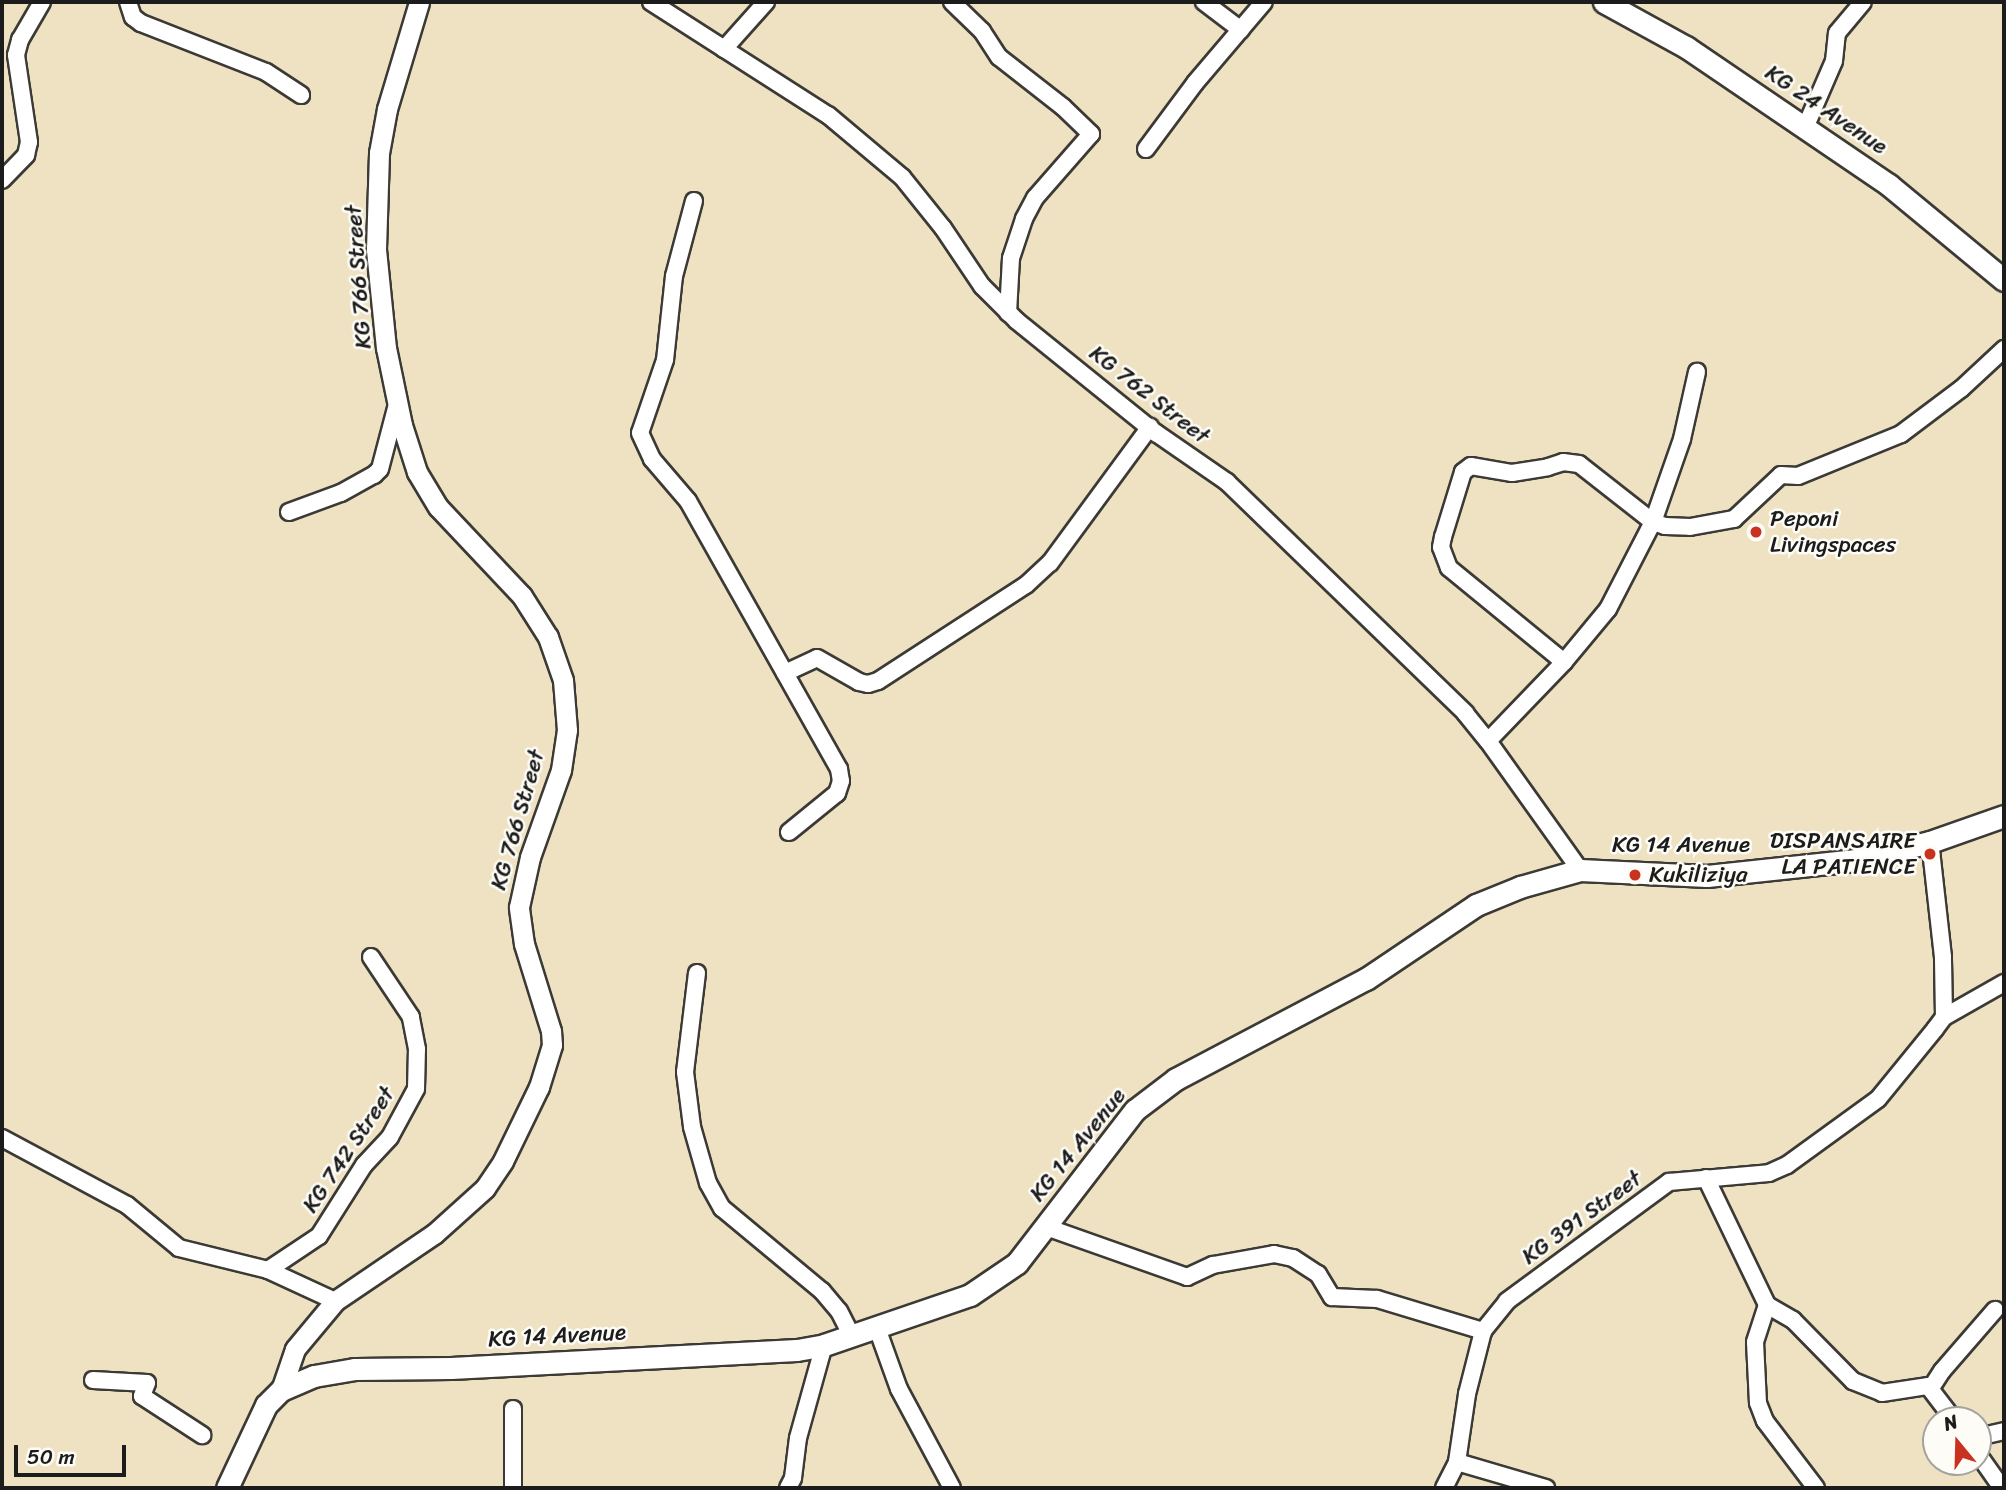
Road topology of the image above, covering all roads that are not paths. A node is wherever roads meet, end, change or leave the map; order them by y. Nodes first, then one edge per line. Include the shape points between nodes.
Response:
1 (41, 2) edge
2 (128, 2) edge
3 (419, 2) edge
4 (651, 2) edge
5 (766, 2) edge
6 (952, 2) edge
7 (1204, 2) edge
8 (1264, 2) edge
9 (1604, 2) edge
10 (1863, 2) edge
11 (1241, 30) junction
12 (724, 49) junction
13 (301, 95) dead end
14 (1805, 128) junction
15 (1146, 149) dead end
16 (2, 180) edge
17 (694, 201) dead end
18 (2004, 280) edge
19 (1008, 313) junction
20 (2004, 349) edge
21 (1696, 372) dead end
22 (397, 403) junction
23 (1150, 427) junction
24 (289, 512) dead end
25 (1653, 522) junction
26 (1563, 662) junction
27 (785, 673) junction
28 (1488, 741) junction
29 (2004, 816) edge
30 (789, 832) dead end
31 (1930, 842) junction
32 (1580, 870) junction
33 (371, 957) dead end
34 (697, 972) dead end
35 (2004, 983) edge
36 (1944, 1017) junction
37 (2, 1138) edge
38 (1706, 1178) junction
39 (1046, 1227) junction
40 (268, 1270) junction
41 (335, 1301) junction
42 (1767, 1305) junction
43 (1995, 1310) dead end
44 (877, 1328) junction
45 (1483, 1331) junction
46 (852, 1336) junction
47 (824, 1345) junction
48 (93, 1380) dead end
49 (1931, 1388) junction
50 (281, 1390) junction
51 (1944, 1406) edge
52 (513, 1409) dead end
53 (202, 1435) dead end
54 (1457, 1462) junction
55 (227, 1488) edge
56 (513, 1488) edge
57 (788, 1488) edge
58 (952, 1488) edge
59 (1444, 1488) edge
60 (1546, 1488) edge
61 (1816, 1488) edge

1 - 16 street via 16,55 29,142 26,155
2 - 13 street via 133,18 141,23 266,72
3 - 22 street, KG 766 Street via 387,109 379,153 376,249
4 - 12 street, KG 762 Street
5 - 12 street
6 - 19 street via 982,31 999,57 1091,134 1035,198 1024,219 1011,258
7 - 11 street
8 - 11 street
9 - 14 main road, KG 24 Avenue via 1686,47
10 - 14 street via 1836,33 1834,61
11 - 15 street
12 - 19 street, KG 762 Street via 828,115 902,177 982,286
14 - 18 main road, KG 24 Avenue via 1889,185
17 - 27 street via 674,276 665,359 640,433 652,459 688,501
19 - 23 street, KG 762 Street
20 - 25 street via 1901,434 1798,476 1781,475 1734,519 1690,527
21 - 25 street via 1682,439
22 - 24 street via 380,469 341,493
22 - 41 street, KG 766 Street via 417,472 438,507 522,596 548,637 563,680 567,730 561,770 530,858 519,907 524,944 552,1045 539,1087 485,1188 434,1234
23 - 27 street via 1050,563 1026,585 878,681 859,682 817,658
23 - 28 street, KG 762 Street via 1227,482 1465,713
25 - 26 street via 1608,609
25 - 26 street via 1573,462 1512,473 1471,466 1463,472 1441,547 1449,568
26 - 28 street
27 - 30 street via 839,769 841,781 836,793
28 - 32 street, KG 762 Street
29 - 31 main road, KG 14 Avenue
31 - 32 main road, KG 14 Avenue via 1856,860 1771,871 1707,876
31 - 36 street
32 - 39 main road, KG 14 Avenue via 1476,905 1366,979 1175,1079 1135,1110
33 - 40 street, KG 742 Street via 411,1017 416,1089 390,1137 364,1165 319,1236
34 - 46 street via 685,1072 692,1127 708,1183 722,1208 822,1292
35 - 36 street
36 - 38 street, KG 391 Street via 1878,1099 1787,1165 1769,1173
37 - 40 street via 127,1205 179,1248
38 - 42 street
38 - 45 street, KG 391 Street via 1670,1182 1507,1301
39 - 44 main road, KG 14 Avenue via 1017,1263 985,1287
39 - 45 street via 1187,1277 1213,1265 1274,1254 1293,1258 1318,1274 1332,1297 1377,1299
40 - 41 street
41 - 50 street, KG 766 Street via 295,1349
42 - 49 street via 1793,1320 1853,1381 1882,1393
42 - 61 street via 1755,1342 1758,1403 1765,1421
43 - 49 street
44 - 46 main road, KG 14 Avenue
44 - 58 street via 899,1389
45 - 54 street, KG 391 Street
46 - 47 main road, KG 14 Avenue
47 - 50 main road, KG 14 Avenue via 764,1353 355,1369 314,1376
47 - 57 street
48 - 53 street via 147,1383 142,1396
49 - 51 street
50 - 55 main road, KG 14 Avenue via 256,1421
52 - 56 street
54 - 59 street, KG 391 Street
54 - 60 street

